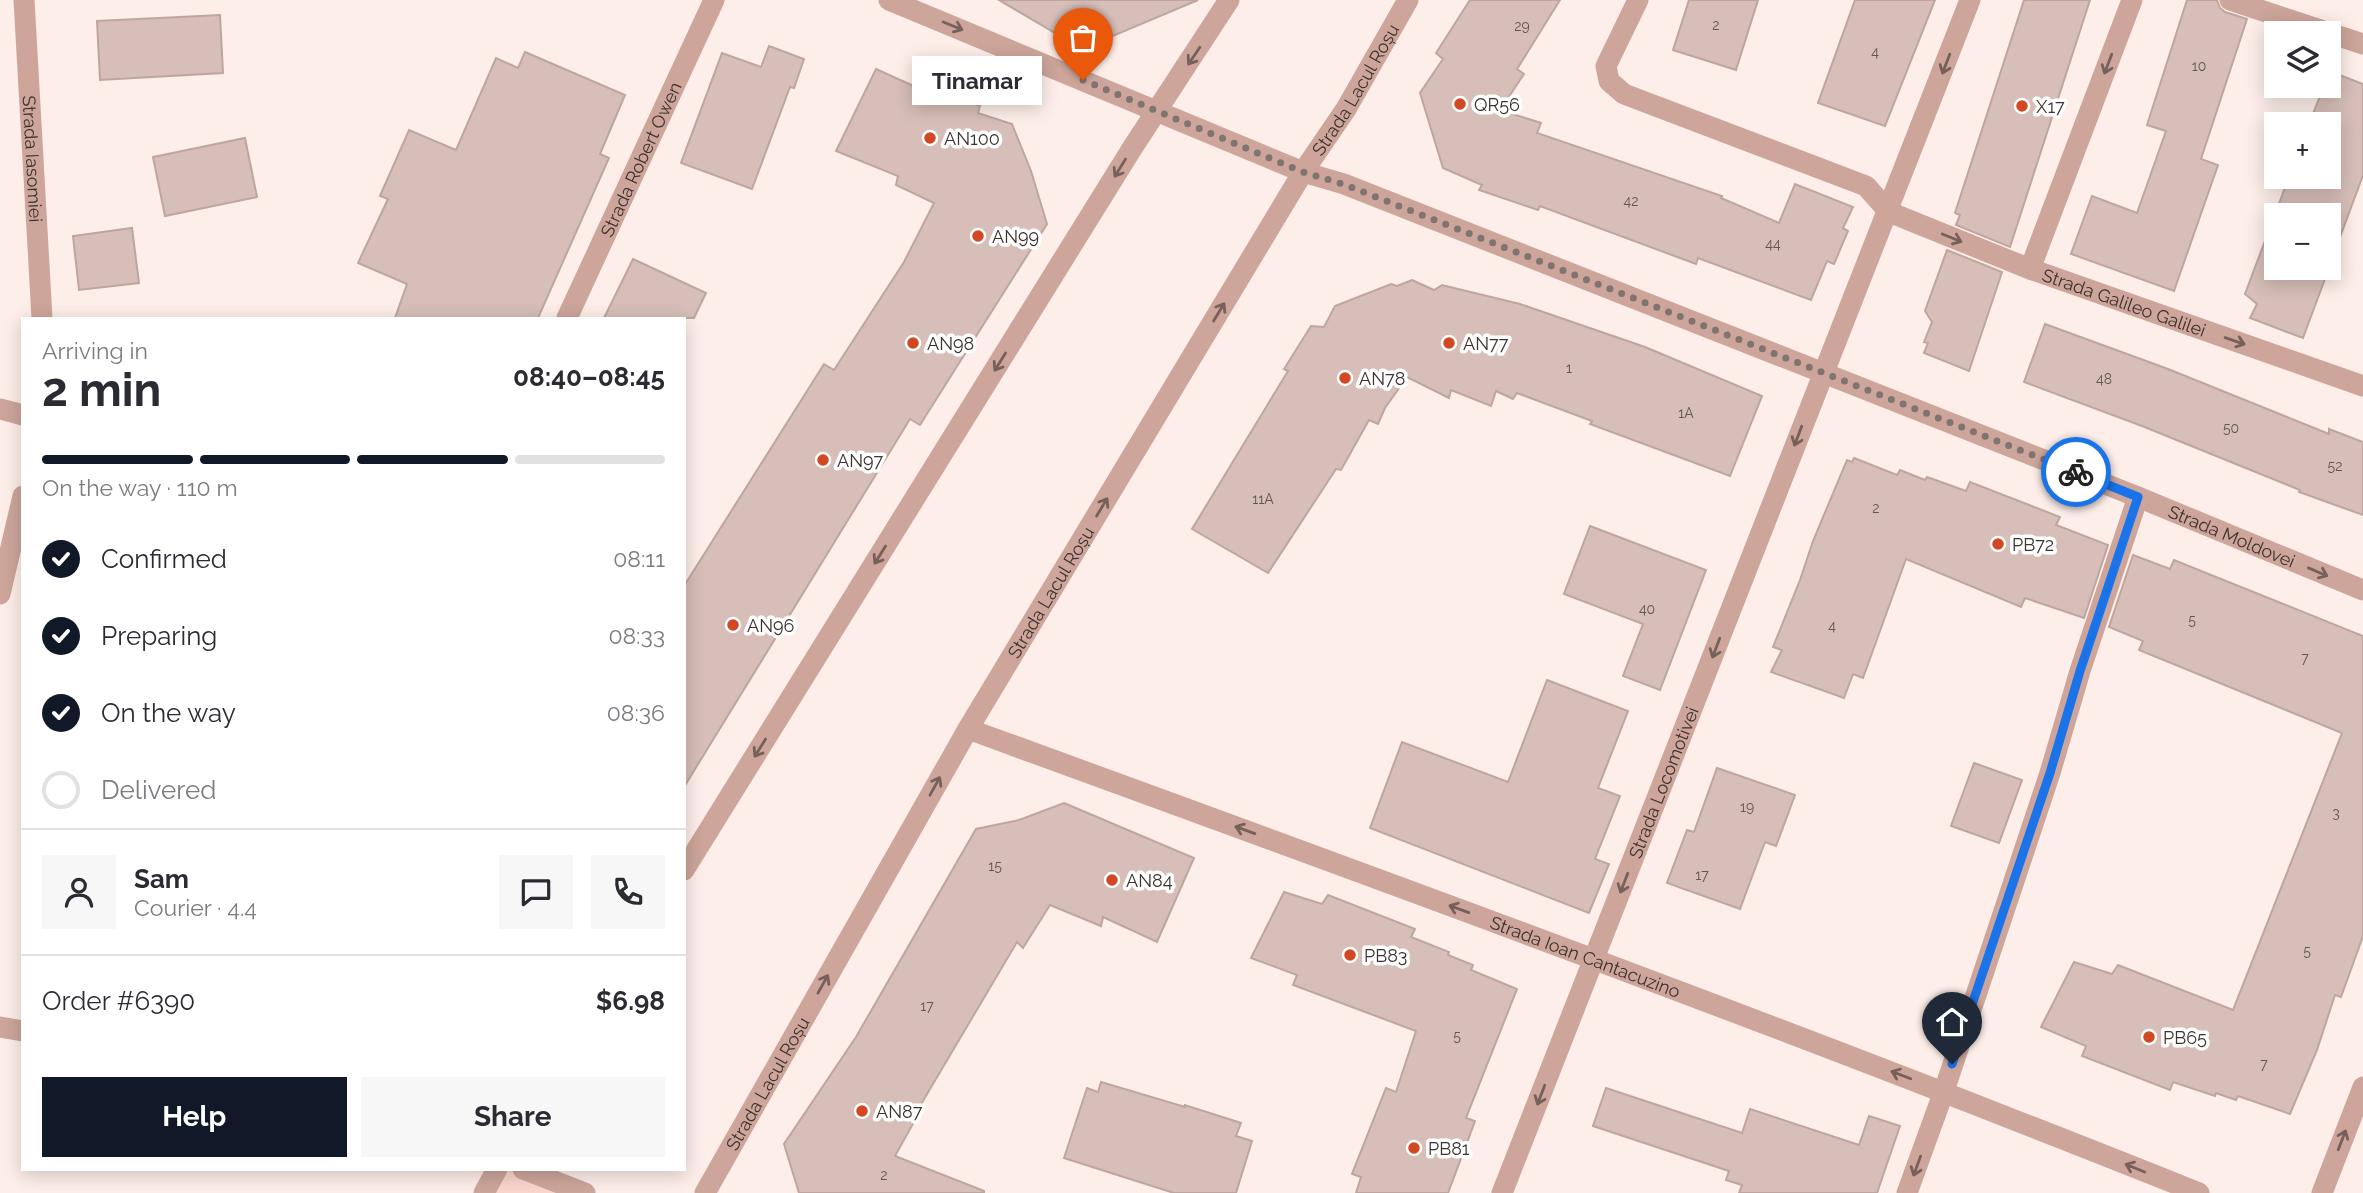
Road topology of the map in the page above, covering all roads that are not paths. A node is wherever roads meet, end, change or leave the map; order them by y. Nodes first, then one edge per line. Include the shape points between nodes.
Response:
1 (24, 0) edge
2 (714, 0) edge
3 (890, 0) edge
4 (1229, 0) edge
5 (1408, 0) edge
6 (1638, 0) edge
7 (1970, 0) edge
8 (2132, 0) edge
9 (2230, 0) edge
10 (2363, 44) edge
11 (1157, 111) junction
12 (1303, 172) junction
13 (1889, 212) junction
14 (2030, 270) junction
15 (42, 317) edge
16 (567, 317) edge
17 (1823, 373) junction
18 (2363, 386) edge
19 (0, 409) edge
20 (21, 414) edge
21 (2138, 497) junction
22 (21, 505) edge
23 (2363, 590) edge
24 (0, 594) edge
25 (968, 729) junction
26 (686, 867) edge
27 (1594, 958) junction
28 (0, 1027) edge
29 (21, 1031) edge
30 (2363, 1087) edge
31 (1944, 1091) junction
32 (496, 1171) edge
33 (528, 1171) edge
34 (484, 1193) edge
35 (585, 1193) edge
36 (705, 1193) edge
37 (1502, 1193) edge
38 (1907, 1193) edge
39 (2199, 1193) edge
40 (2322, 1193) edge

1 - 15 street, Strada Iasomiei
2 - 16 street, Strada Robert Owen
3 -> 11 street, Strada Moldovei
4 -> 11 street
5 - 12 street, Strada Lacul Roșu via 1346,109
6 - 13 street, Strada Galileo Galilei via 1606,66 1609,81 1624,94 1866,186
7 -> 13 street
8 -> 14 street
9 - 10 street
11 - 12 street, Strada Moldovei
11 -> 26 street
12 - 17 street, Strada Moldovei
25 -> 12 street, Strada Lacul Roșu
13 -> 14 street, Strada Galileo Galilei
13 - 17 street
14 -> 18 street, Strada Galileo Galilei
17 - 21 street, Strada Moldovei
17 -> 27 street, Strada Locomotivei
19 - 20 street
21 -> 23 street, Strada Moldovei
21 - 31 street
22 - 24 street
27 -> 25 street, Strada Ioan Cantacuzino
36 -> 25 street, Strada Lacul Roșu
31 -> 27 street, Strada Ioan Cantacuzino
27 -> 37 street, Strada Locomotivei
28 - 29 street
40 -> 30 street
31 -> 38 street
39 -> 31 street, Strada Ioan Cantacuzino
32 - 34 street
33 - 35 street

